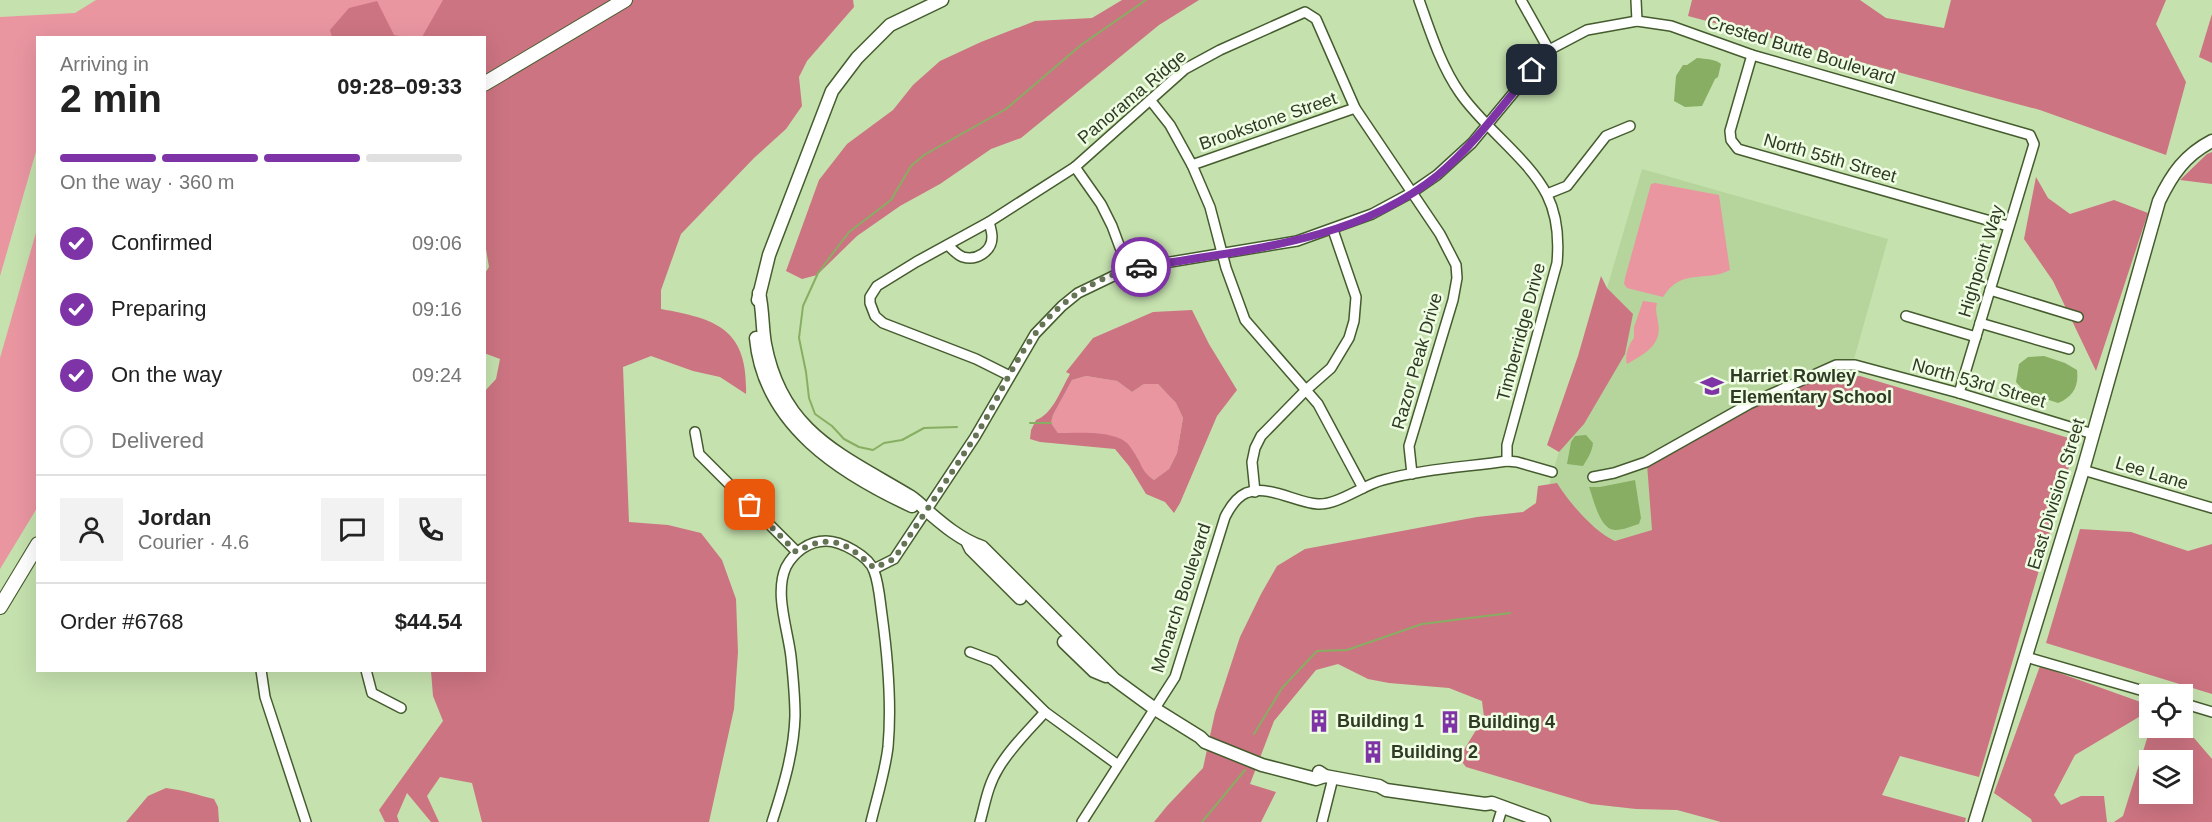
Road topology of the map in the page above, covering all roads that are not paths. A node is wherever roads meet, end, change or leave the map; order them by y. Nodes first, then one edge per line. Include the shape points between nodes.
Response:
1 (625, 0) edge
2 (942, 0) edge
3 (1419, 0) edge
4 (1521, 0) edge
5 (1636, 0) edge
6 (1305, 12) joint
7 (1636, 21) junction
8 (1550, 50) junction
9 (1752, 54) junction
10 (486, 83) edge
11 (1151, 101) junction
12 (1355, 108) junction
13 (1486, 125) junction
14 (1630, 126) dead end
15 (2033, 138) joint
16 (2212, 141) edge
17 (1192, 165) junction
18 (1075, 166) junction
19 (1411, 194) junction
20 (1547, 194) junction
21 (989, 222) junction
22 (2008, 226) junction
23 (1332, 230) junction
24 (948, 245) junction
25 (1222, 253) junction
26 (1128, 270) junction
27 (1990, 290) junction
28 (1906, 316) dead end
29 (2078, 317) dead end
30 (1980, 323) junction
31 (1976, 337) junction
32 (2069, 349) dead end
33 (1011, 376) junction
34 (1306, 390) junction
35 (1959, 393) junction
36 (695, 432) dead end
37 (2093, 434) junction
38 (1507, 462) junction
39 (2083, 470) junction
40 (1552, 472) dead end
41 (1412, 474) junction
42 (1593, 477) dead end
43 (1363, 488) junction
44 (1255, 492) junction
45 (2212, 507) edge
46 (926, 510) junction
47 (36, 547) edge
48 (796, 552) junction
49 (874, 568) junction
50 (0, 607) edge
51 (970, 652) dead end
52 (2026, 657) junction
53 (261, 672) edge
54 (367, 672) edge
55 (2139, 690) edge
56 (2193, 706) edge
57 (402, 708) dead end
58 (1155, 709) junction
59 (1046, 712) junction
60 (2212, 712) edge
61 (1118, 765) junction
62 (1329, 777) junction
63 (1497, 805) junction
64 (306, 822) edge
65 (772, 822) edge
66 (871, 822) edge
67 (980, 822) edge
68 (1082, 822) edge
69 (1322, 822) edge
70 (1498, 822) edge
71 (1544, 822) edge
72 (1550, 822) edge
73 (1975, 822) edge

1 - 10 main road
2 - 46 street via 890,25 857,58 832,92 769,255 759,293 771,366 798,418 835,453
3 - 13 street, Timberridge Drive via 1434,42 1459,91
4 - 8 street
5 - 7 street
6 - 11 street, Panorama Ridge via 1185,69
6 - 12 street, Razor Peak Drive via 1316,19
7 - 8 street, Crested Butte Boulevard via 1587,30
7 - 9 street, Crested Butte Boulevard via 1671,26
8 - 13 street, Crested Butte Boulevard
9 - 15 street, Crested Butte Boulevard
9 - 22 street, North 55th Street via 1730,131 1738,149
11 - 17 street via 1170,125
11 - 18 street, Panorama Ridge
12 - 17 street, Brookstone Street
12 - 19 street, Razor Peak Drive
13 - 19 street, Crested Butte Boulevard via 1437,175
13 - 20 street, Timberridge Drive via 1523,162
14 - 20 street via 1606,136 1567,186
15 - 22 street, Highpoint Way
16 - 37 street, East Division Street via 2196,149 2171,176 2159,201
17 - 25 street via 1210,207
18 - 21 street, Panorama Ridge
18 - 26 street via 1101,204
19 - 23 street, Crested Butte Boulevard
19 - 41 street, Razor Peak Drive via 1440,234 1456,265 1453,300 1409,446
20 - 38 street, Timberridge Drive via 1558,236 1557,262 1507,445
21 - 24 street, Panorama Ridge
21 - 24 street via 992,236 983,254 966,258
22 - 27 street, Highpoint Way
23 - 25 street, Crested Butte Boulevard via 1297,241
23 - 34 street via 1356,297 1354,321 1331,368
24 - 33 street, Panorama Ridge via 877,286 870,297 871,310 883,323
25 - 26 street, Crested Butte Boulevard
25 - 34 street via 1245,320
26 - 33 street, Crested Butte Boulevard via 1093,285 1062,306 1035,334
27 - 29 street
27 - 30 street, Highpoint Way
28 - 31 street
30 - 31 street, Highpoint Way
30 - 32 street
31 - 35 street, Highpoint Way
33 - 46 street, Crested Butte Boulevard
34 - 43 street via 1318,404
34 - 44 street via 1261,436 1252,462
35 - 37 street, North 53rd Street
35 - 42 street, North 53rd Street via 1855,365 1836,364 1749,404 1646,462
36 - 48 street via 699,454
37 - 39 street, East Division Street
38 - 40 street
38 - 41 street
39 - 45 street, Lee Lane
39 - 52 street, East Division Street
41 - 43 street
43 - 44 street via 1327,504
44 - 58 street, Monarch Boulevard via 1245,494 1225,517 1175,677
46 - 49 street, Crested Butte Boulevard via 894,559
46 - 58 street via 968,542 1087,666
47 - 50 main road
48 - 49 street via 827,541 857,552
48 - 65 street via 786,567 782,590 795,717 789,762
49 - 66 street via 887,651 891,712
51 - 59 street via 994,661
52 - 55 street
52 - 73 street, East Division Street
53 - 64 street via 265,697
54 - 57 street via 372,693
56 - 60 street
58 - 61 street, Monarch Boulevard
58 - 62 street via 1200,737
59 - 61 street
59 - 67 street via 998,769
61 - 68 street, Monarch Boulevard
62 - 63 street via 1386,790
62 - 69 street
63 - 70 street
63 - 71 street
71 - 72 street

